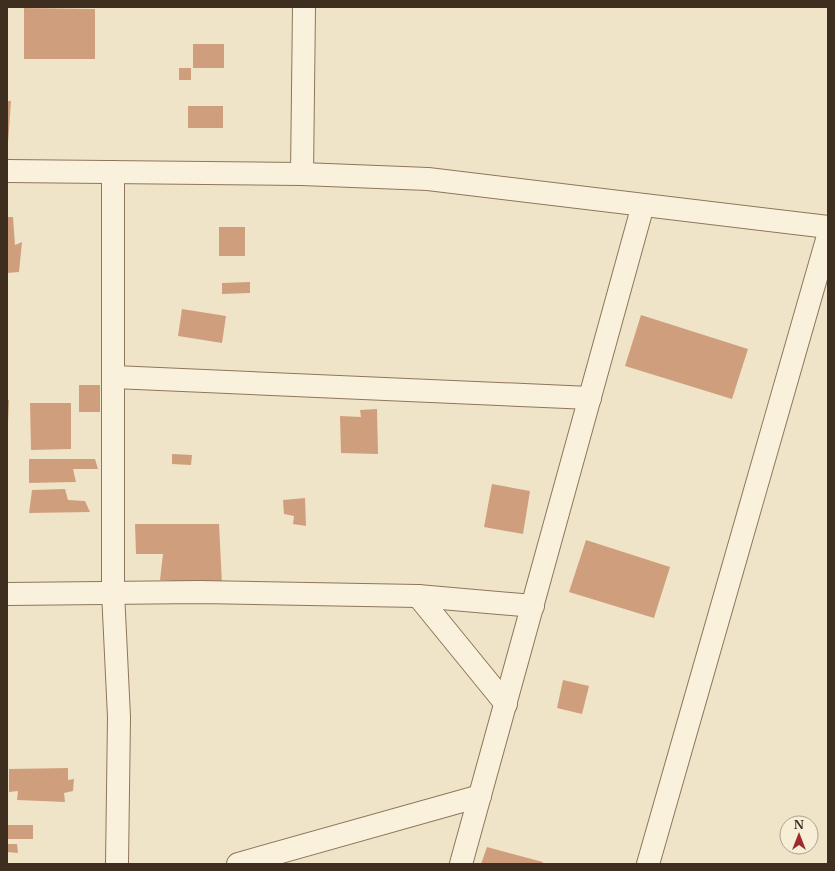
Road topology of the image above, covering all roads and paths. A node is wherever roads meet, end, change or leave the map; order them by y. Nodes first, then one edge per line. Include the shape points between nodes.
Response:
1 (304, 7) edge
2 (7, 171) edge
3 (113, 172) junction
4 (302, 174) junction
5 (643, 205) junction
6 (828, 227) edge
7 (828, 236) edge
8 (114, 377) junction
9 (590, 398) junction
10 (113, 592) junction
11 (7, 594) edge
12 (418, 596) junction
13 (533, 606) junction
14 (506, 704) junction
15 (480, 796) junction
16 (117, 864) edge
17 (238, 864) edge
18 (461, 864) edge
19 (648, 864) edge

1 - 4 street
2 - 3 street
3 - 4 street
3 - 8 street
4 - 5 street via 428,179
5 - 6 street
5 - 9 street
7 - 19 street
8 - 9 street
8 - 10 street
9 - 13 street
10 - 11 street
10 - 12 street
10 - 16 street via 119,717
12 - 13 street
12 - 14 street
13 - 14 street
14 - 15 street
15 - 17 street
15 - 18 street

